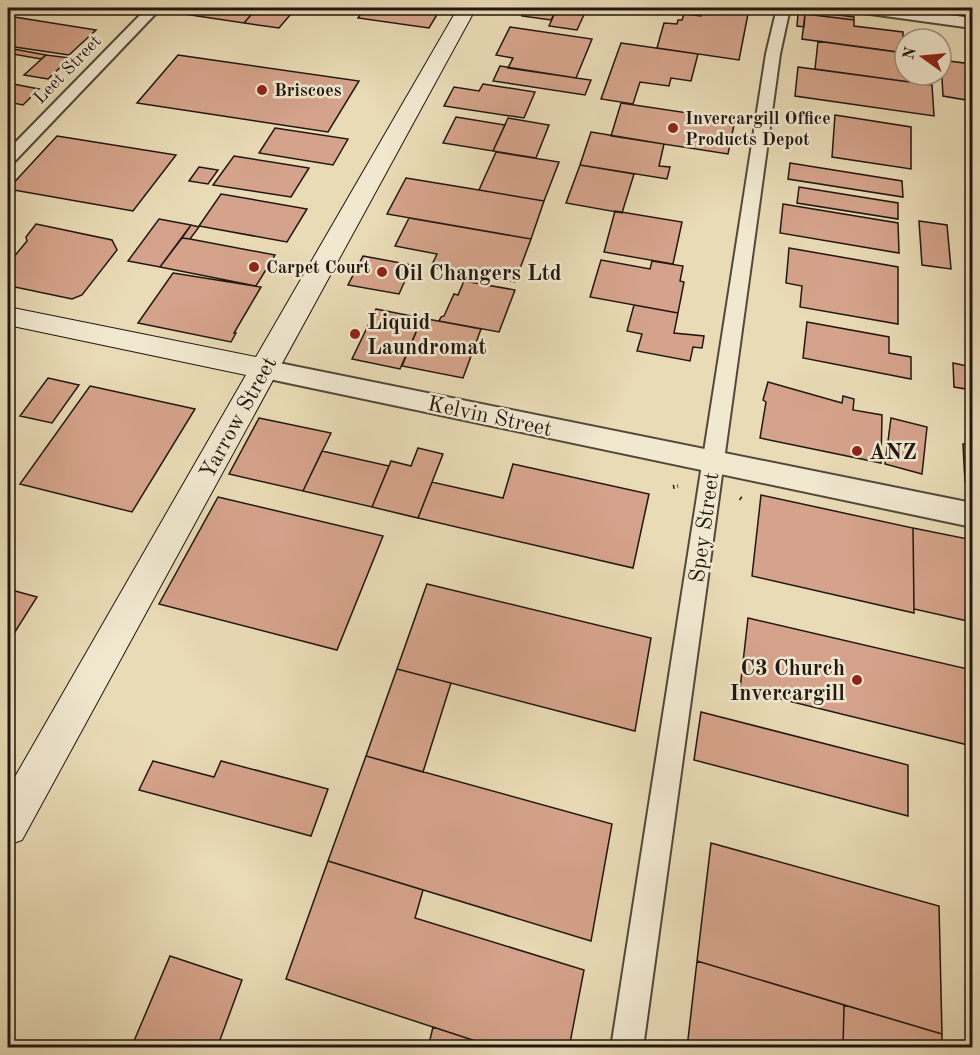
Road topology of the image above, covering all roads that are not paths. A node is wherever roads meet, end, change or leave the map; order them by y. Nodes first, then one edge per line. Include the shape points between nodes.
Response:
1 (154, 8) edge
2 (467, 8) edge
3 (783, 8) edge
4 (863, 8) edge
5 (972, 22) edge
6 (8, 159) edge
7 (8, 316) edge
8 (264, 369) junction
9 (712, 462) junction
10 (972, 515) edge
11 (8, 826) edge
12 (627, 1047) edge

1 - 6 street, Leet Street
2 - 8 main road, Yarrow Street
3 - 9 street, Spey Street
4 - 5 street
7 - 8 main road, Kelvin Street
8 - 9 street, Kelvin Street
8 - 11 main road, Yarrow Street
9 - 10 street, Kelvin Street
9 - 12 street, Spey Street

